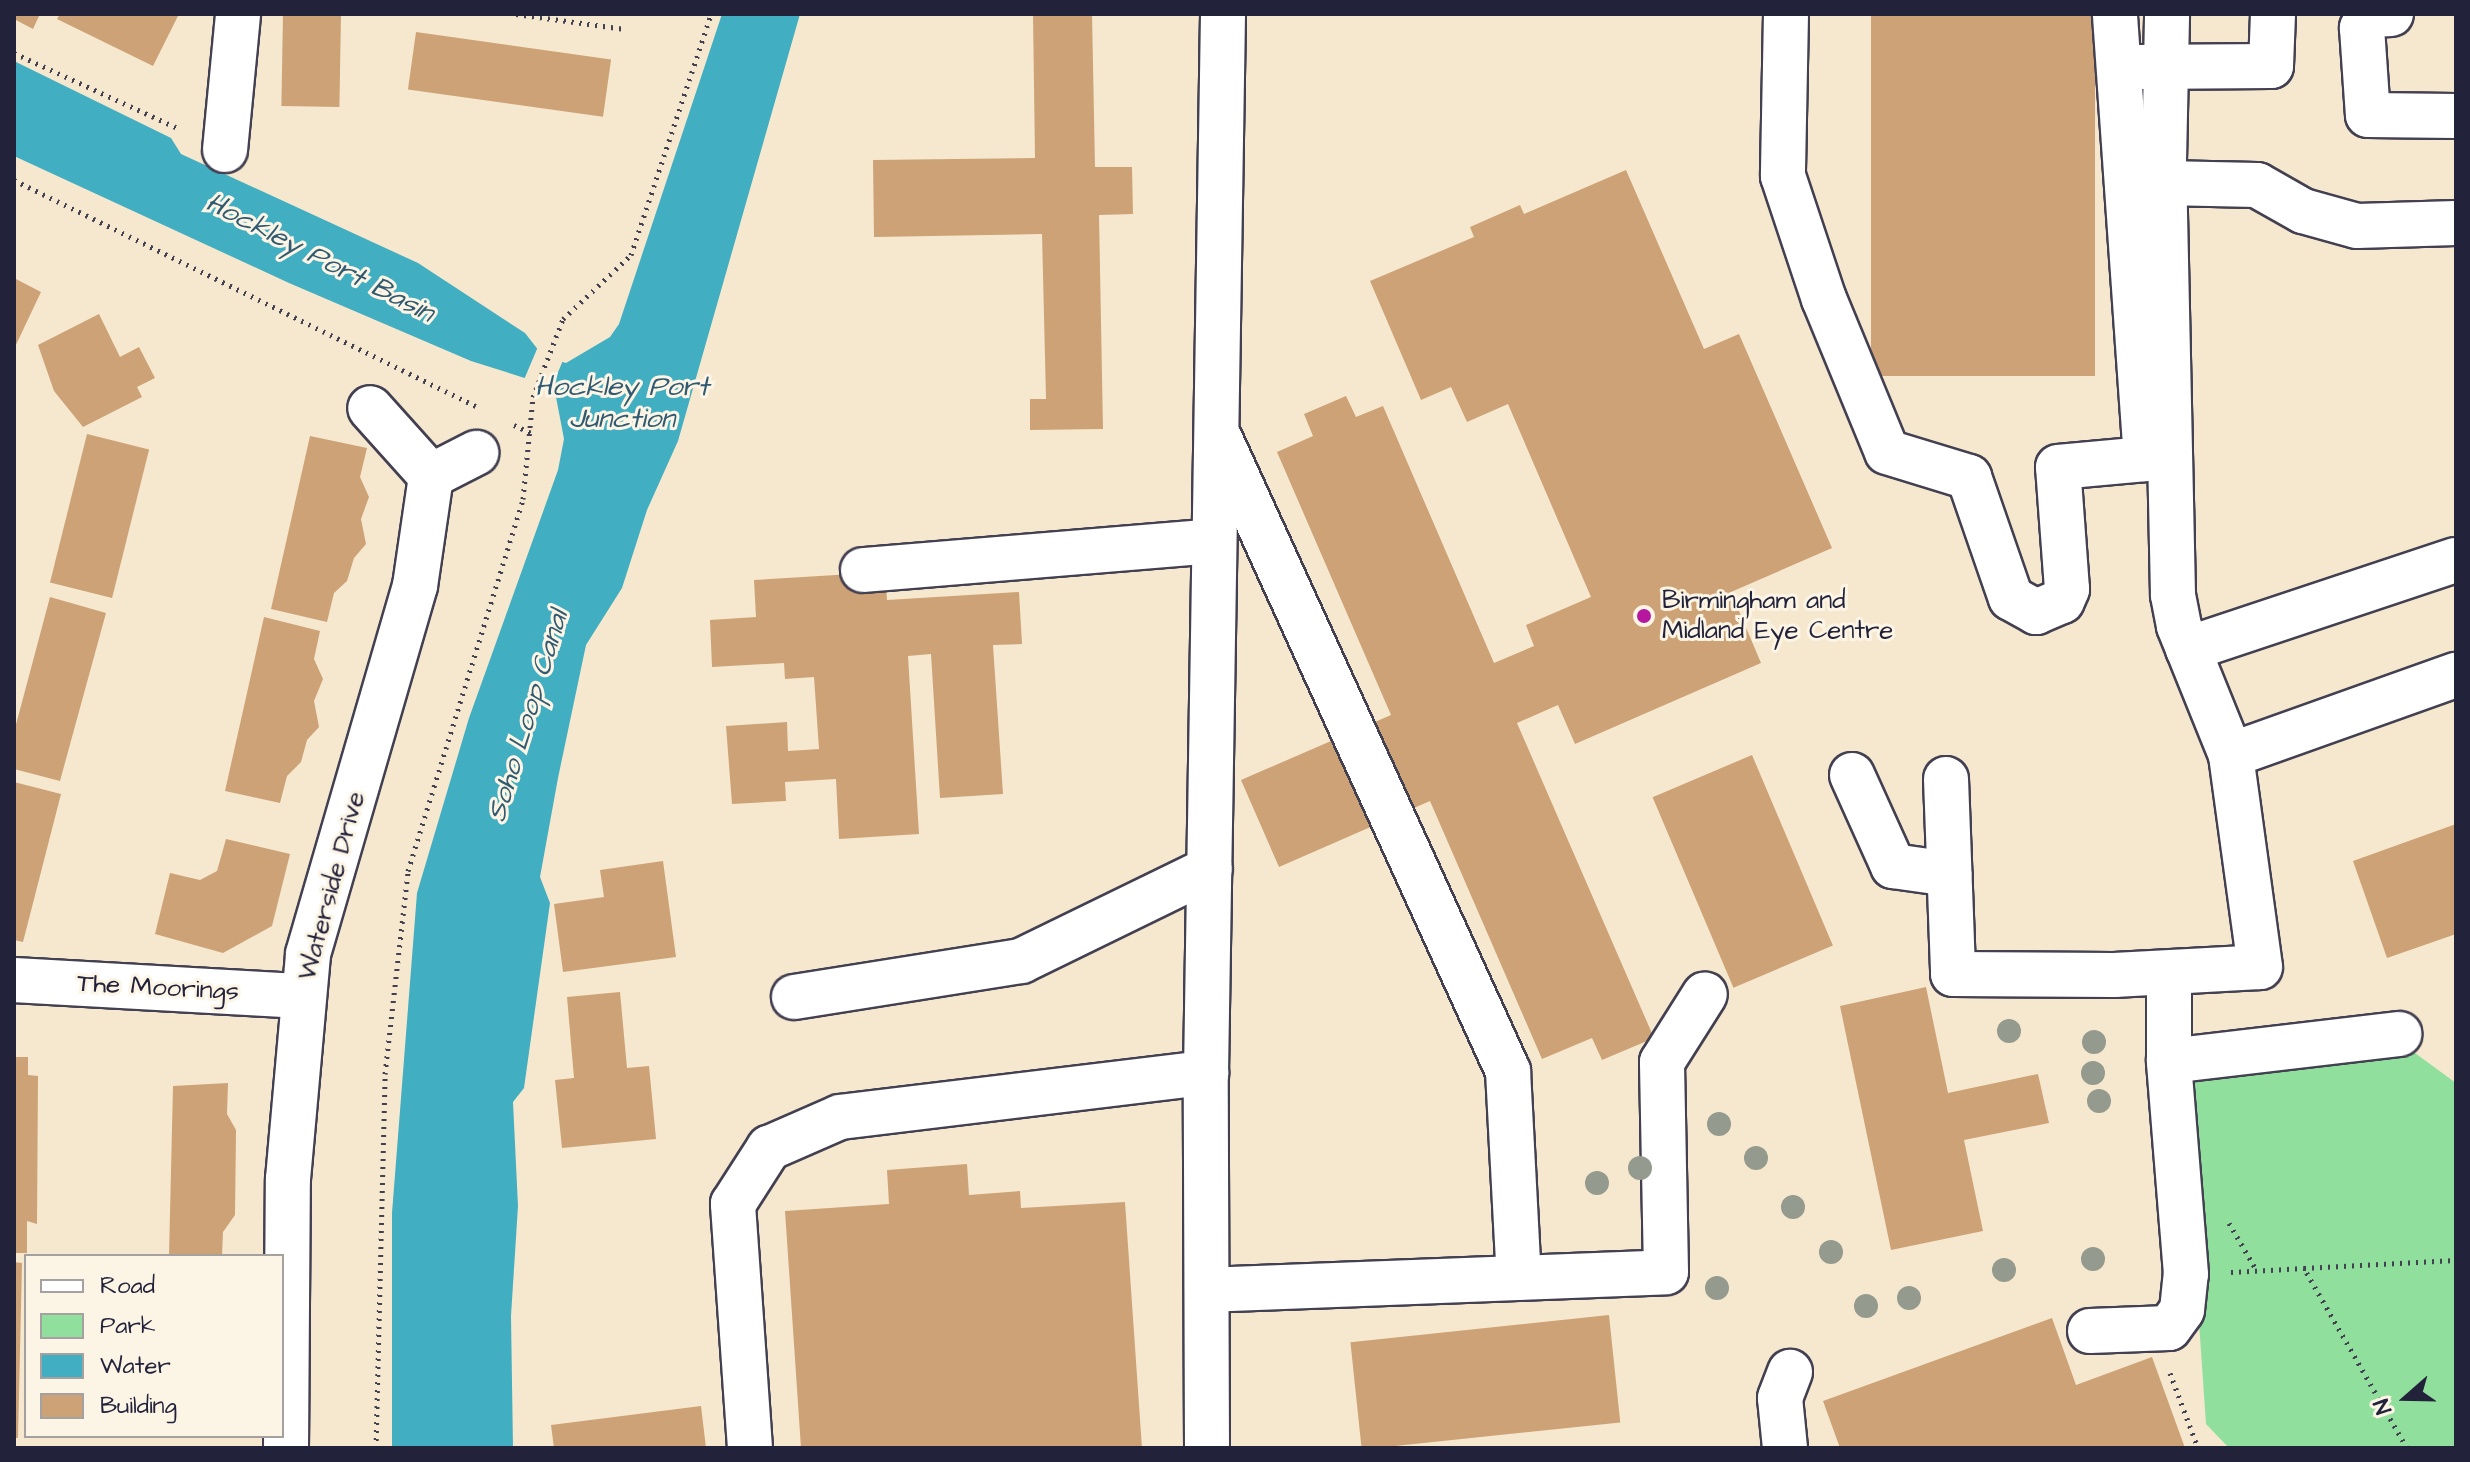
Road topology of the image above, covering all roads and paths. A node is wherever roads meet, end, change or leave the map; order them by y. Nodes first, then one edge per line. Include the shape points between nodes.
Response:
1 (238, 14) edge
2 (516, 14) edge
3 (711, 14) edge
4 (1223, 14) edge
5 (1786, 14) edge
6 (2115, 14) edge
7 (2167, 14) edge
8 (2273, 14) edge
9 (2391, 14) edge
10 (625, 29) dead end
11 (14, 53) edge
12 (2166, 66) junction
13 (2116, 69) junction
14 (2456, 116) edge
15 (225, 150) joint
16 (14, 180) edge
17 (2164, 183) junction
18 (2456, 223) edge
19 (370, 408) dead end
20 (483, 410) dead end
21 (511, 424) dead end
22 (1216, 429) junction
23 (531, 433) junction
24 (476, 453) dead end
25 (431, 476) junction
26 (1213, 541) junction
27 (2456, 560) edge
28 (863, 570) dead end
29 (2188, 649) junction
30 (2456, 675) edge
31 (2231, 755) junction
32 (1852, 775) dead end
33 (1946, 779) dead end
34 (1210, 869) junction
35 (1949, 874) junction
36 (2169, 973) junction
37 (14, 980) edge
38 (1705, 994) dead end
39 (303, 996) junction
40 (794, 997) dead end
41 (2399, 1034) dead end
42 (2169, 1061) junction
43 (1206, 1073) junction
44 (2456, 1260) edge
45 (2304, 1268) junction
46 (2186, 1274) junction
47 (1519, 1278) junction
48 (1207, 1290) junction
49 (2090, 1331) dead end
50 (2155, 1331) junction
51 (1790, 1372) dead end
52 (286, 1448) edge
53 (376, 1448) edge
54 (750, 1448) edge
55 (1207, 1448) edge
56 (1785, 1448) edge
57 (2198, 1448) edge
58 (2407, 1448) edge

1 - 15 street
2 - 10 path
3 - 23 path via 631,255 563,319 533,397
4 - 22 street
5 - 13 street via 1783,176 1824,299 1887,452 1969,477 2011,598 2036,612 2062,601 2067,589 2058,467 2146,459
6 - 13 street
7 - 12 street
8 - 12 street via 2271,66
9 - 14 street via 2371,15 2362,28 2368,115
11 - 15 path
12 - 13 street
12 - 17 street
16 - 20 path
17 - 18 street via 2257,185 2303,211 2357,226
17 - 29 street via 2173,595
19 - 25 street
21 - 23 path
22 - 26 street
22 - 47 street via 1508,1071
23 - 53 path via 523,499 408,871 401,915 385,1074
24 - 25 street
25 - 39 street, Waterside Drive via 415,586 308,954
26 - 28 street
26 - 34 street
27 - 29 street
29 - 31 street
30 - 31 street
31 - 36 street via 2260,967
32 - 35 street via 1893,866
33 - 35 street
34 - 40 street via 1021,961
34 - 43 street
35 - 36 street via 1953,974
36 - 42 street
37 - 39 street, The Moorings
38 - 47 street via 1662,1062 1666,1272
39 - 52 street, Waterside Drive via 286,1225
41 - 42 street
42 - 46 street
43 - 48 street
43 - 54 street via 840,1117 769,1148 733,1204
44 - 45 path
45 - 46 path
45 - 58 path
46 - 50 street via 2182,1310 2169,1328
47 - 48 street
48 - 55 street
49 - 50 street
50 - 57 path
51 - 56 street via 1780,1398

